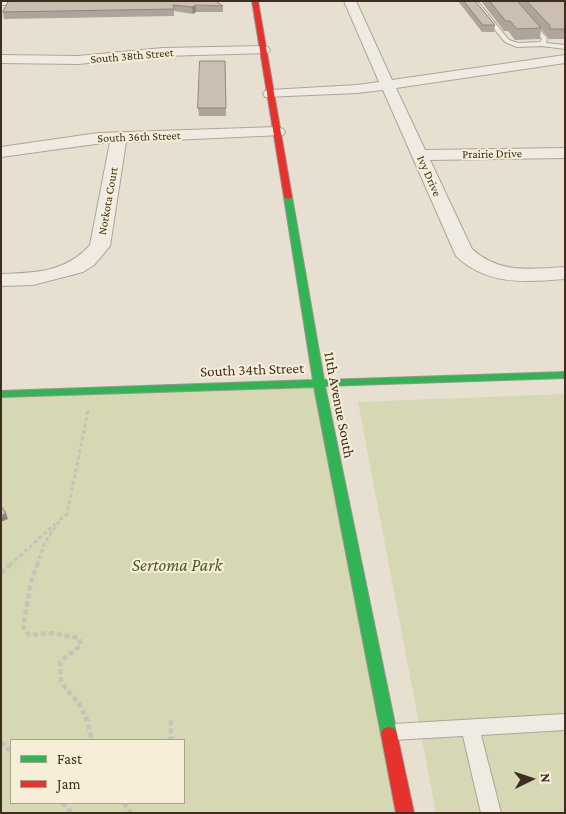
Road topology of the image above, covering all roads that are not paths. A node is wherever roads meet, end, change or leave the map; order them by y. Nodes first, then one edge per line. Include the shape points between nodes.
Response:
1 (67, 1) edge
2 (255, 1) edge
3 (350, 1) edge
4 (474, 1) edge
5 (511, 1) edge
6 (1, 2) edge
7 (542, 44) junction
8 (565, 46) edge
9 (263, 50) junction
10 (1, 59) edge
11 (565, 59) edge
12 (388, 84) junction
13 (270, 94) junction
14 (277, 132) junction
15 (120, 137) junction
16 (1, 152) edge
17 (565, 153) edge
18 (420, 156) junction
19 (565, 273) edge
20 (1, 280) edge
21 (565, 375) edge
22 (319, 382) junction
23 (1, 394) edge
24 (565, 722) edge
25 (470, 727) junction
26 (388, 732) junction
27 (405, 813) edge
28 (491, 813) edge

1 - 6 street
2 - 9 street, 11th Avenue South
3 - 12 street, Ivy Drive
4 - 7 lane via 507,41 517,45
5 - 7 lane via 545,39
7 - 8 lane
9 - 10 street, South 38th Street via 163,52 78,60
9 - 13 street, 11th Avenue South
11 - 12 street
12 - 13 street via 329,92
12 - 18 street, Ivy Drive
13 - 14 street, 11th Avenue South
14 - 15 street, South 36th Street
14 - 22 street, 11th Avenue South
15 - 16 street, South 36th Street
15 - 20 street, Norkota Court via 100,246 76,268 33,279
17 - 18 street, Prairie Drive
18 - 19 street, Ivy Drive via 463,252 473,263 509,275
21 - 22 street, South 34th Street
22 - 23 street, South 34th Street
22 - 26 street, 11th Avenue South
24 - 25 lane
25 - 26 lane
25 - 28 lane
26 - 27 street, 11th Avenue South

